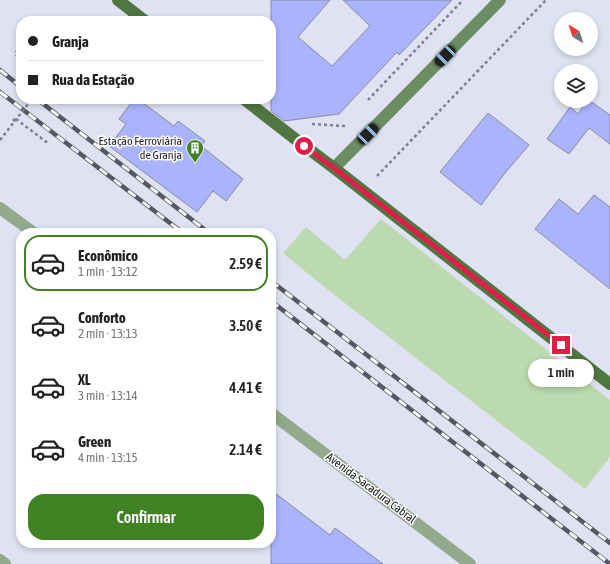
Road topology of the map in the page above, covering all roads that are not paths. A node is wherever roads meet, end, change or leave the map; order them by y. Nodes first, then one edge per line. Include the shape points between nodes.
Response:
1 (118, 0) edge
2 (500, 0) edge
3 (139, 16) edge
4 (250, 104) edge
5 (334, 168) junction
6 (0, 208) edge
7 (27, 228) edge
8 (610, 384) edge
9 (276, 417) edge
10 (0, 560) edge
11 (468, 563) edge
12 (5, 564) edge

1 - 3 main road
2 - 5 main road
4 - 5 main road
5 - 8 main road
6 - 7 street
9 - 11 street, Avenida Sacadura Cabral
10 - 12 street

